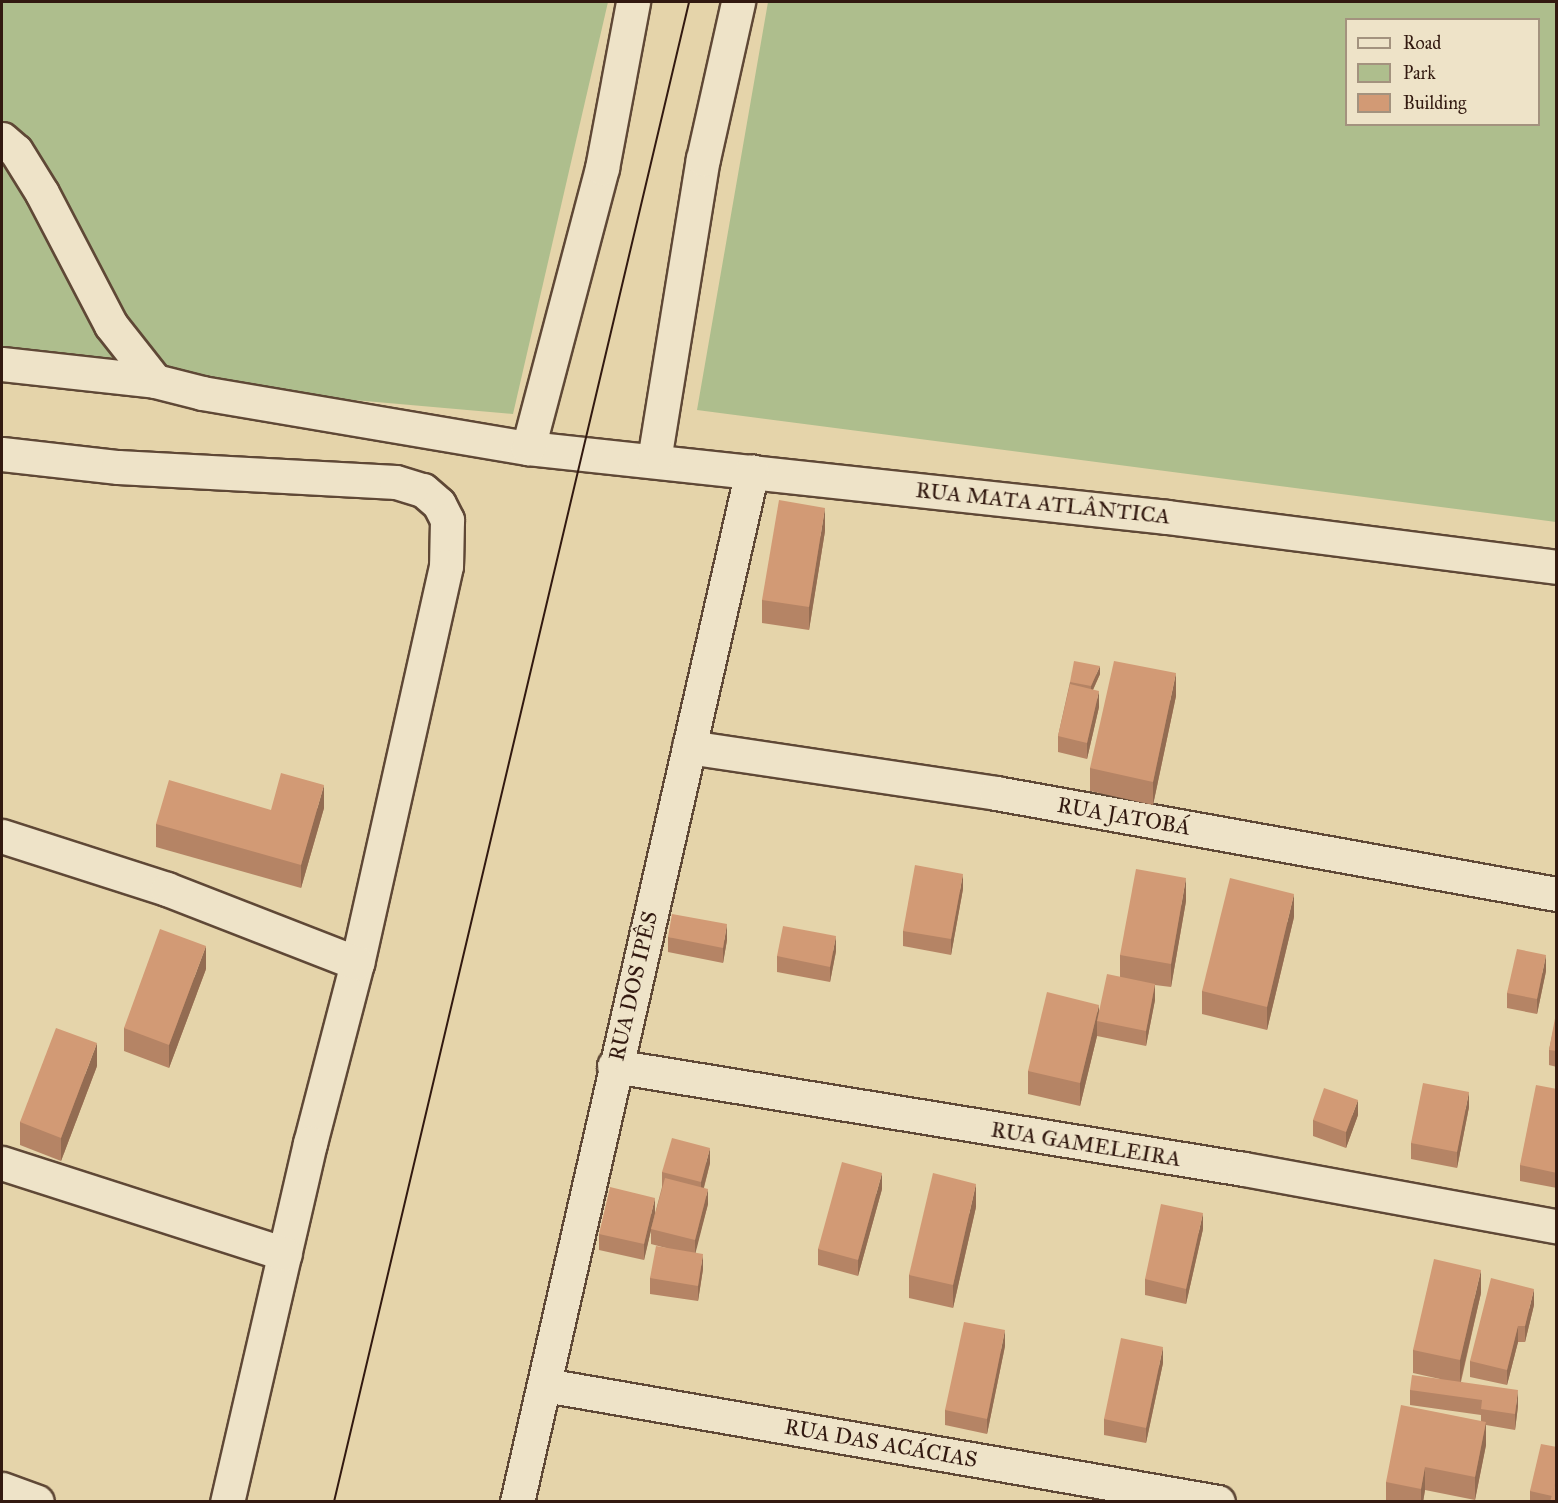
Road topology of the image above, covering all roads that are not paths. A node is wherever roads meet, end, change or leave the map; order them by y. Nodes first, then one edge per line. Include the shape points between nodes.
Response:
1 (633, 2) edge
2 (738, 2) edge
3 (2, 139) edge
4 (2, 364) edge
5 (155, 381) junction
6 (528, 448) junction
7 (2, 454) edge
8 (654, 460) junction
9 (752, 471) junction
10 (1557, 567) edge
11 (689, 747) junction
12 (2, 836) edge
13 (1557, 894) edge
14 (357, 963) junction
15 (614, 1066) junction
16 (2, 1163) edge
17 (1557, 1226) edge
18 (285, 1254) junction
19 (545, 1385) junction
20 (2, 1489) edge
21 (37, 1502) edge
22 (226, 1502) edge
23 (517, 1502) edge
24 (1218, 1502) edge

1 - 6 street via 602,168
2 - 8 street via 703,159
3 - 5 street via 16,151 42,194 111,325
4 - 5 street
5 - 6 street, RUA MATA ATLÂNTICA
6 - 8 street, RUA MATA ATLÂNTICA
7 - 14 street via 117,467 396,482 423,490 439,504 447,520 446,566
8 - 9 street, RUA MATA ATLÂNTICA
9 - 10 street, RUA MATA ATLÂNTICA via 1167,517
9 - 11 street, RUA DOS IPÊS
11 - 13 street, RUA JATOBÁ via 996,793
11 - 15 street, RUA DOS IPÊS
12 - 14 street via 167,889
14 - 18 street
15 - 17 street, RUA GAMELEIRA via 1244,1169
15 - 19 street, RUA DOS IPÊS
16 - 18 street
18 - 22 street
19 - 23 street, RUA DOS IPÊS
19 - 24 street, RUA DAS ACÁCIAS
20 - 21 street

